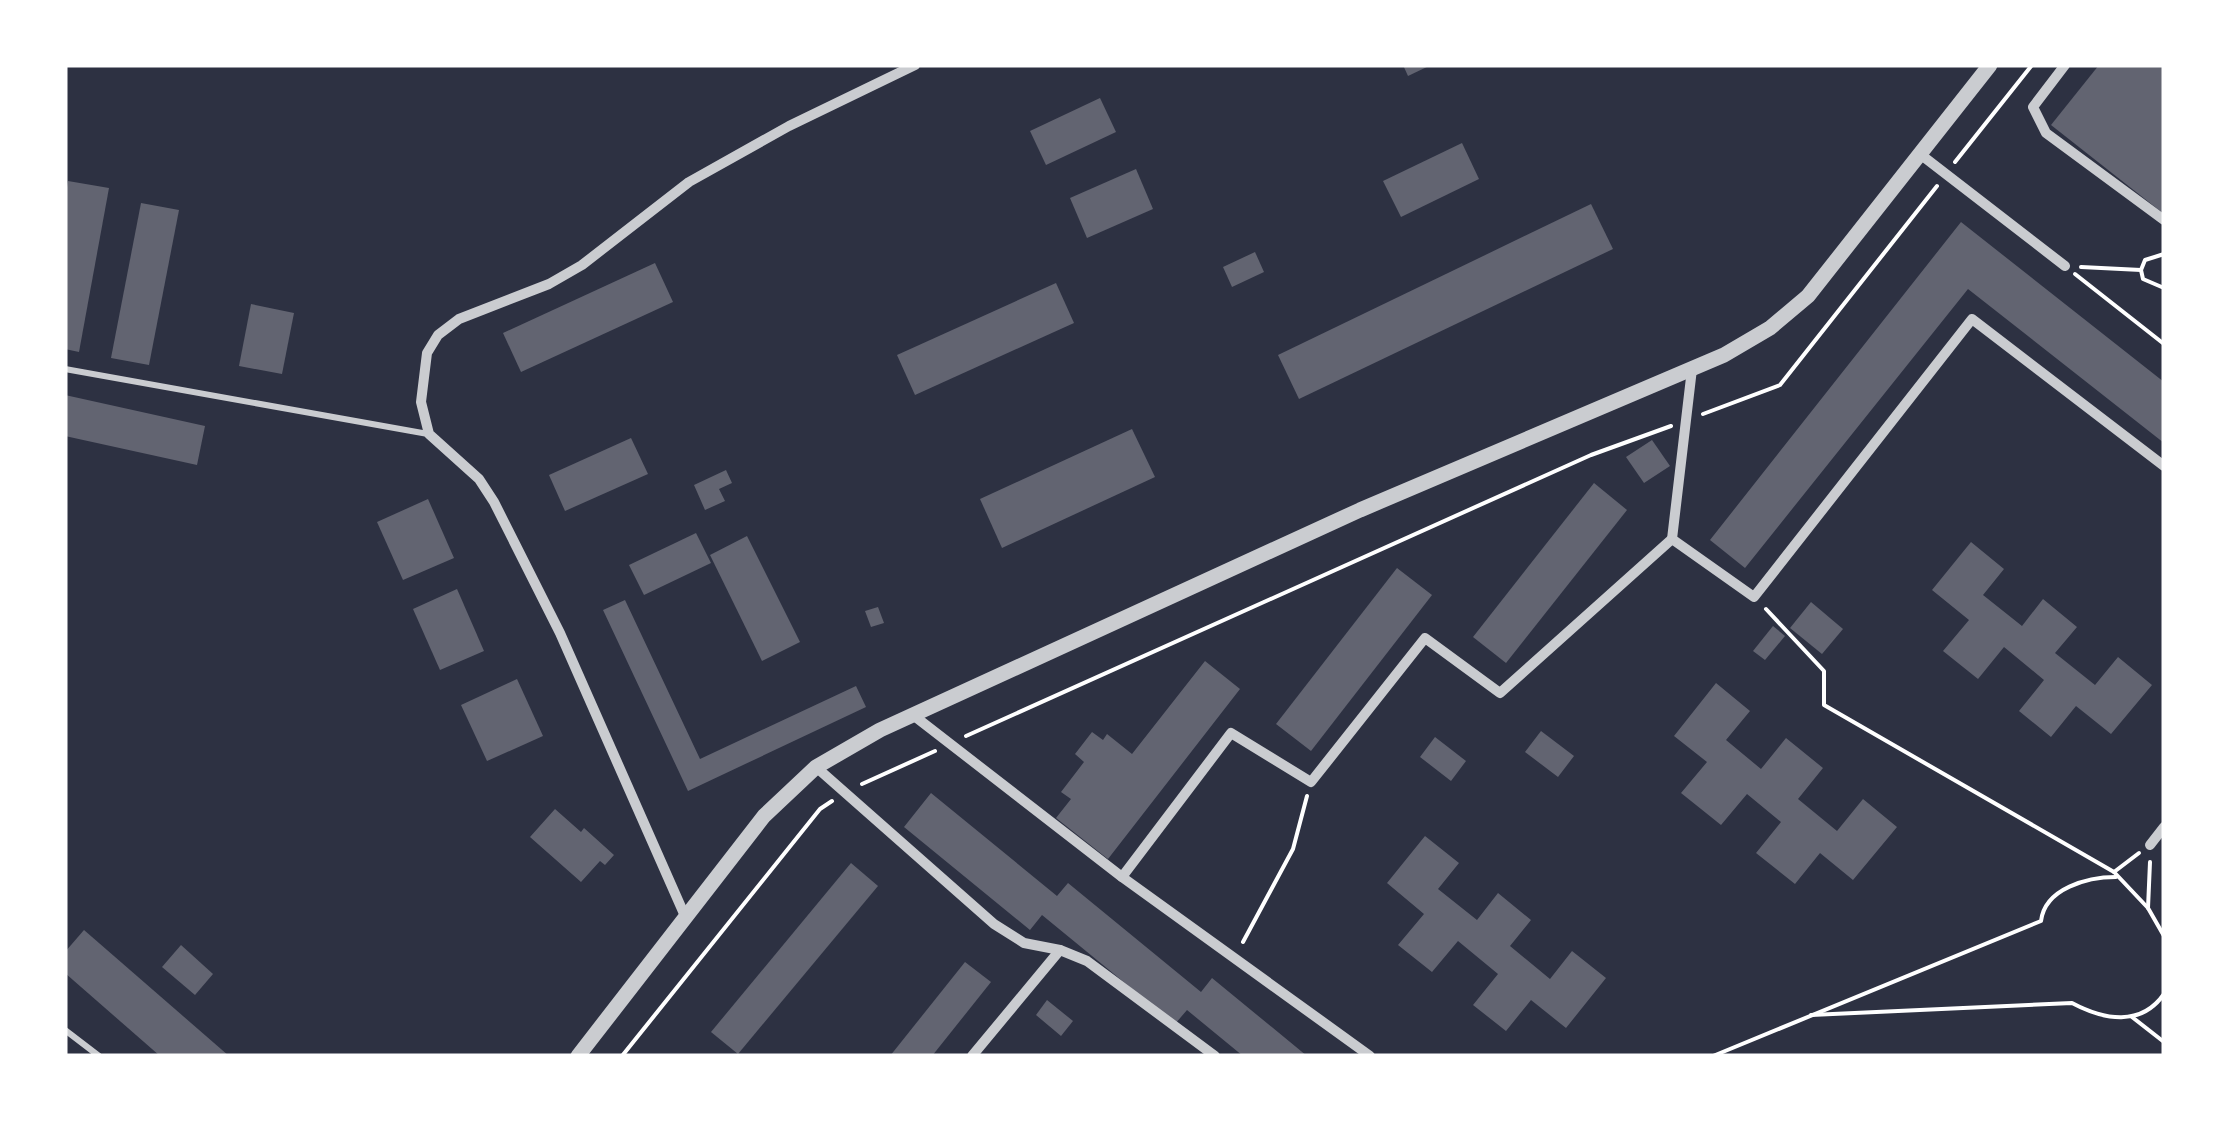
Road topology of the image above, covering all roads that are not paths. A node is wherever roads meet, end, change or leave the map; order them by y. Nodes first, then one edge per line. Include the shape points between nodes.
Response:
1 (915, 65) edge
2 (1990, 65) edge
3 (2065, 65) edge
4 (1920, 154) junction
5 (2164, 220) edge
6 (2064, 266) road end
7 (1692, 368) junction
8 (65, 369) edge
9 (429, 434) junction
10 (2164, 466) edge
11 (1672, 539) junction
12 (913, 715) junction
13 (816, 766) junction
14 (2164, 827) edge
15 (2150, 844) road end
16 (1122, 876) junction
17 (685, 916) junction
18 (1060, 950) junction
19 (65, 1030) edge
20 (100, 1056) edge
21 (578, 1056) edge
22 (972, 1056) edge
23 (1215, 1056) edge
24 (1370, 1056) edge

1 - 9 street via 689,182 549,284 459,319 427,353 421,402
2 - 4 street
3 - 5 street via 2032,107 2046,133
4 - 6 street
4 - 7 street via 1808,296 1770,328
7 - 11 street
7 - 12 street via 1360,510
8 - 9 lane
9 - 17 street via 479,479 494,502
10 - 11 street via 1972,319 1754,597
11 - 16 street via 1500,693 1425,638 1311,782 1230,733
12 - 13 street
12 - 16 street
13 - 17 street via 764,816
13 - 18 street via 994,924 1024,943
14 - 15 street
16 - 24 street
17 - 21 street
18 - 22 street
18 - 23 street via 1087,961
19 - 20 lane

